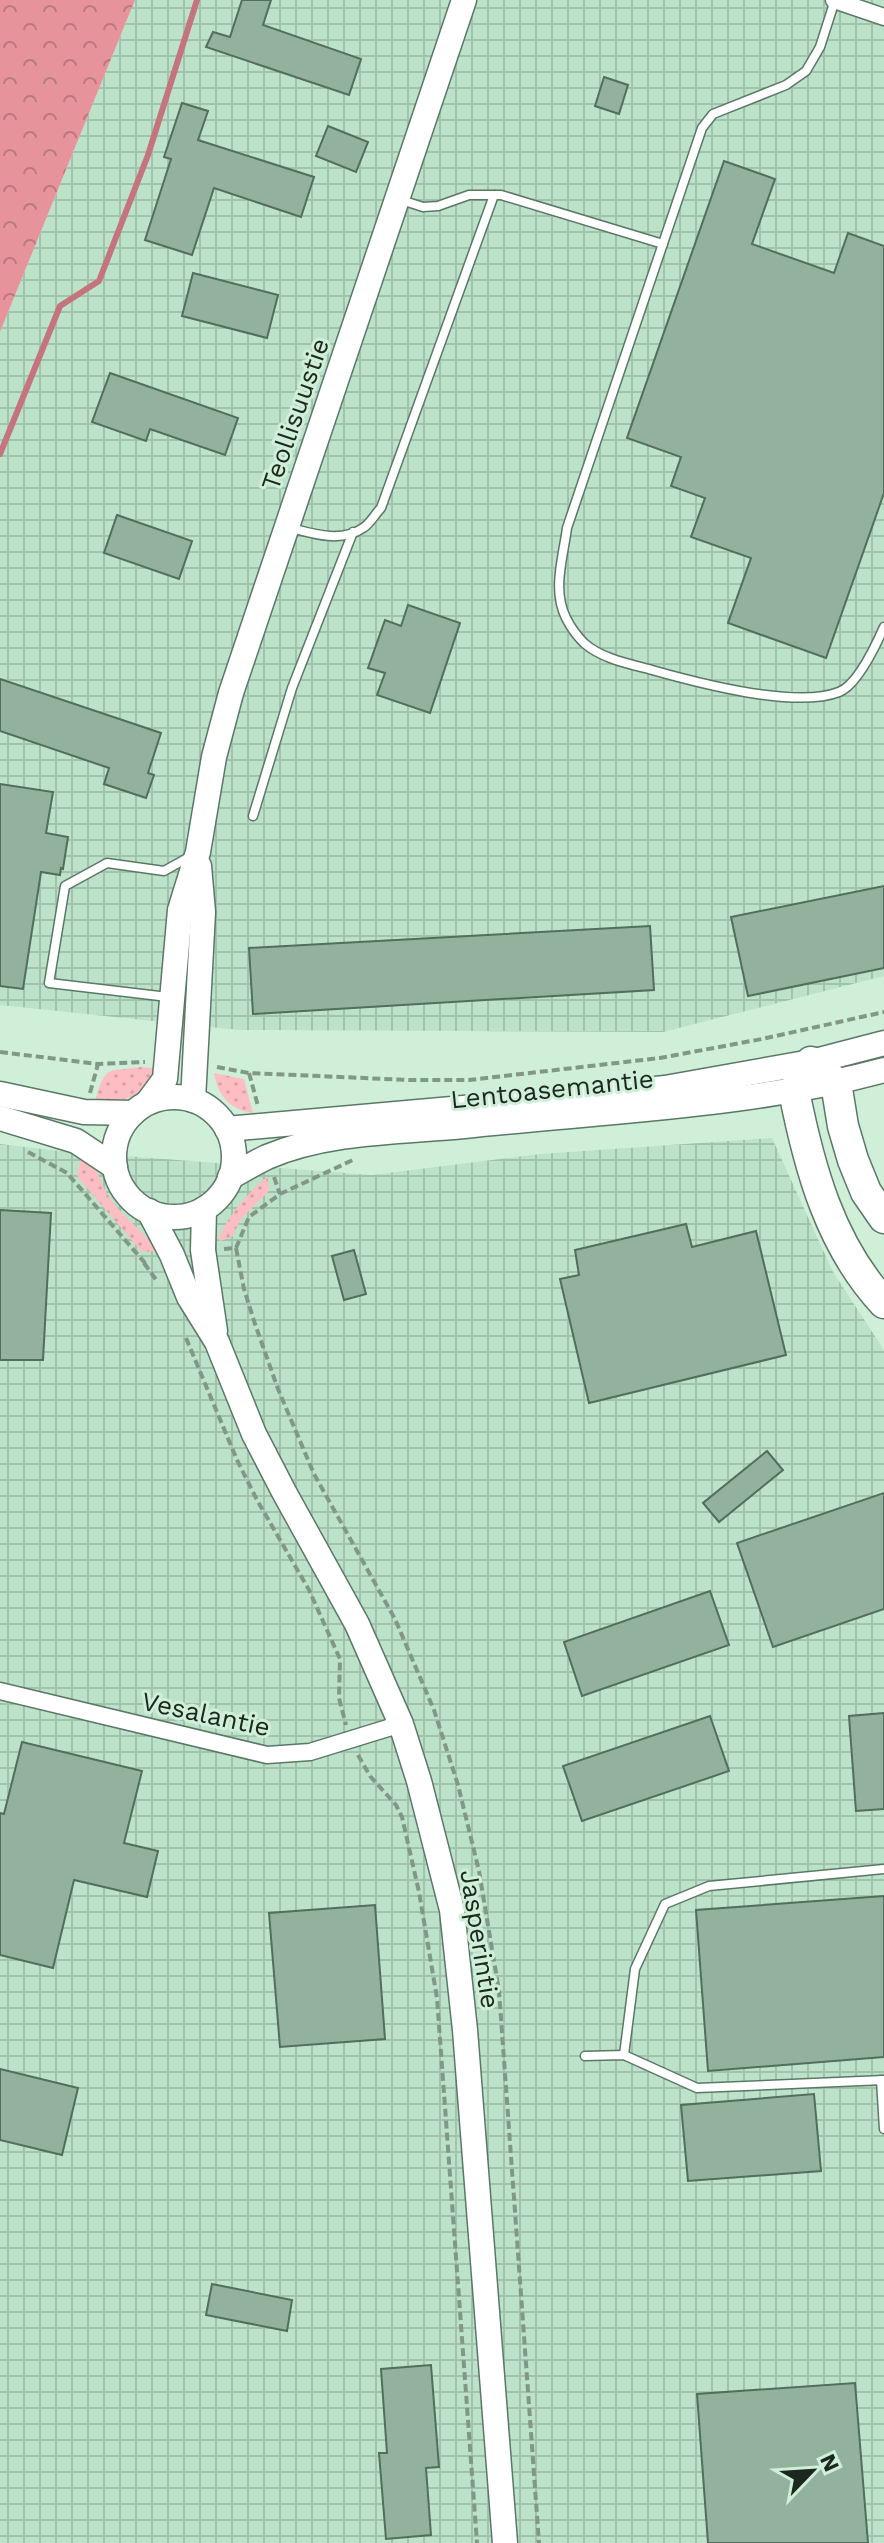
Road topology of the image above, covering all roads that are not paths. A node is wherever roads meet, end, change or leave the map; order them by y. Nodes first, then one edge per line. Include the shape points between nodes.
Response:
1 (464, 0) edge
2 (835, 0) edge
3 (884, 17) edge
4 (494, 195) junction
5 (397, 199) junction
6 (663, 244) junction
7 (286, 527) junction
8 (353, 532) junction
9 (884, 627) edge
10 (253, 816) dead end
11 (198, 852) junction
12 (173, 998) junction
13 (884, 1043) edge
14 (811, 1062) junction
15 (884, 1070) edge
16 (836, 1083) junction
17 (794, 1091) junction
18 (0, 1094) edge
19 (193, 1100) junction
20 (140, 1108) junction
21 (0, 1118) edge
22 (227, 1129) junction
23 (115, 1167) junction
24 (230, 1177) junction
25 (204, 1209) junction
26 (149, 1211) junction
27 (884, 1218) edge
28 (884, 1303) edge
29 (217, 1342) junction
30 (0, 1691) edge
31 (401, 1724) junction
32 (884, 1869) edge
33 (624, 2055) junction
34 (585, 2056) dead end
35 (882, 2080) edge
36 (884, 2129) edge
37 (505, 2543) edge

1 - 5 main road, Teollisuustie
2 - 3 street
2 - 6 lane via 806,71 786,85 713,114 702,128
4 - 5 lane via 469,195 423,207
4 - 6 lane
4 - 8 lane via 381,508
5 - 7 main road, Teollisuustie
6 - 9 lane via 567,528 558,590 566,618 585,644 612,659 712,687 787,697 843,691 868,662
7 - 8 lane via 341,537
7 - 11 main road, Teollisuustie via 231,693
8 - 10 lane via 292,688
11 - 12 main road, Teollisuustie via 180,910
11 - 12 lane via 164,871 107,863 65,886 49,983
11 - 19 main road, Teollisuustie via 203,912
12 - 20 main road, Teollisuustie via 165,1079
13 - 14 main road, Lentoasemantie
14 - 16 highway
14 - 17 highway
14 - 22 main road, Lentoasemantie via 665,1088
15 - 16 main road, Lentoasemantie
16 - 17 main road, Lentoasemantie
16 - 27 highway via 853,1160
17 - 24 main road, Lentoasemantie via 366,1134 268,1157
17 - 28 highway via 821,1198 845,1253
18 - 20 main road via 84,1112
19 - 20 main road via 163,1098
19 - 22 main road via 218,1116
20 - 23 main road via 121,1129 114,1147
21 - 23 main road via 76,1141
22 - 24 main road via 234,1161
23 - 26 main road via 130,1198
24 - 25 main road
25 - 26 main road via 186,1216
25 - 29 main road, Jasperintie via 203,1250
26 - 29 main road, Jasperintie via 189,1297
29 - 31 main road, Jasperintie via 254,1434 357,1624
30 - 31 street, Vesalantie via 267,1755 310,1752
31 - 37 main road, Jasperintie via 452,1910
32 - 33 lane via 709,1886 665,1904 635,1969
33 - 34 lane
33 - 35 lane via 697,2088
35 - 36 lane

